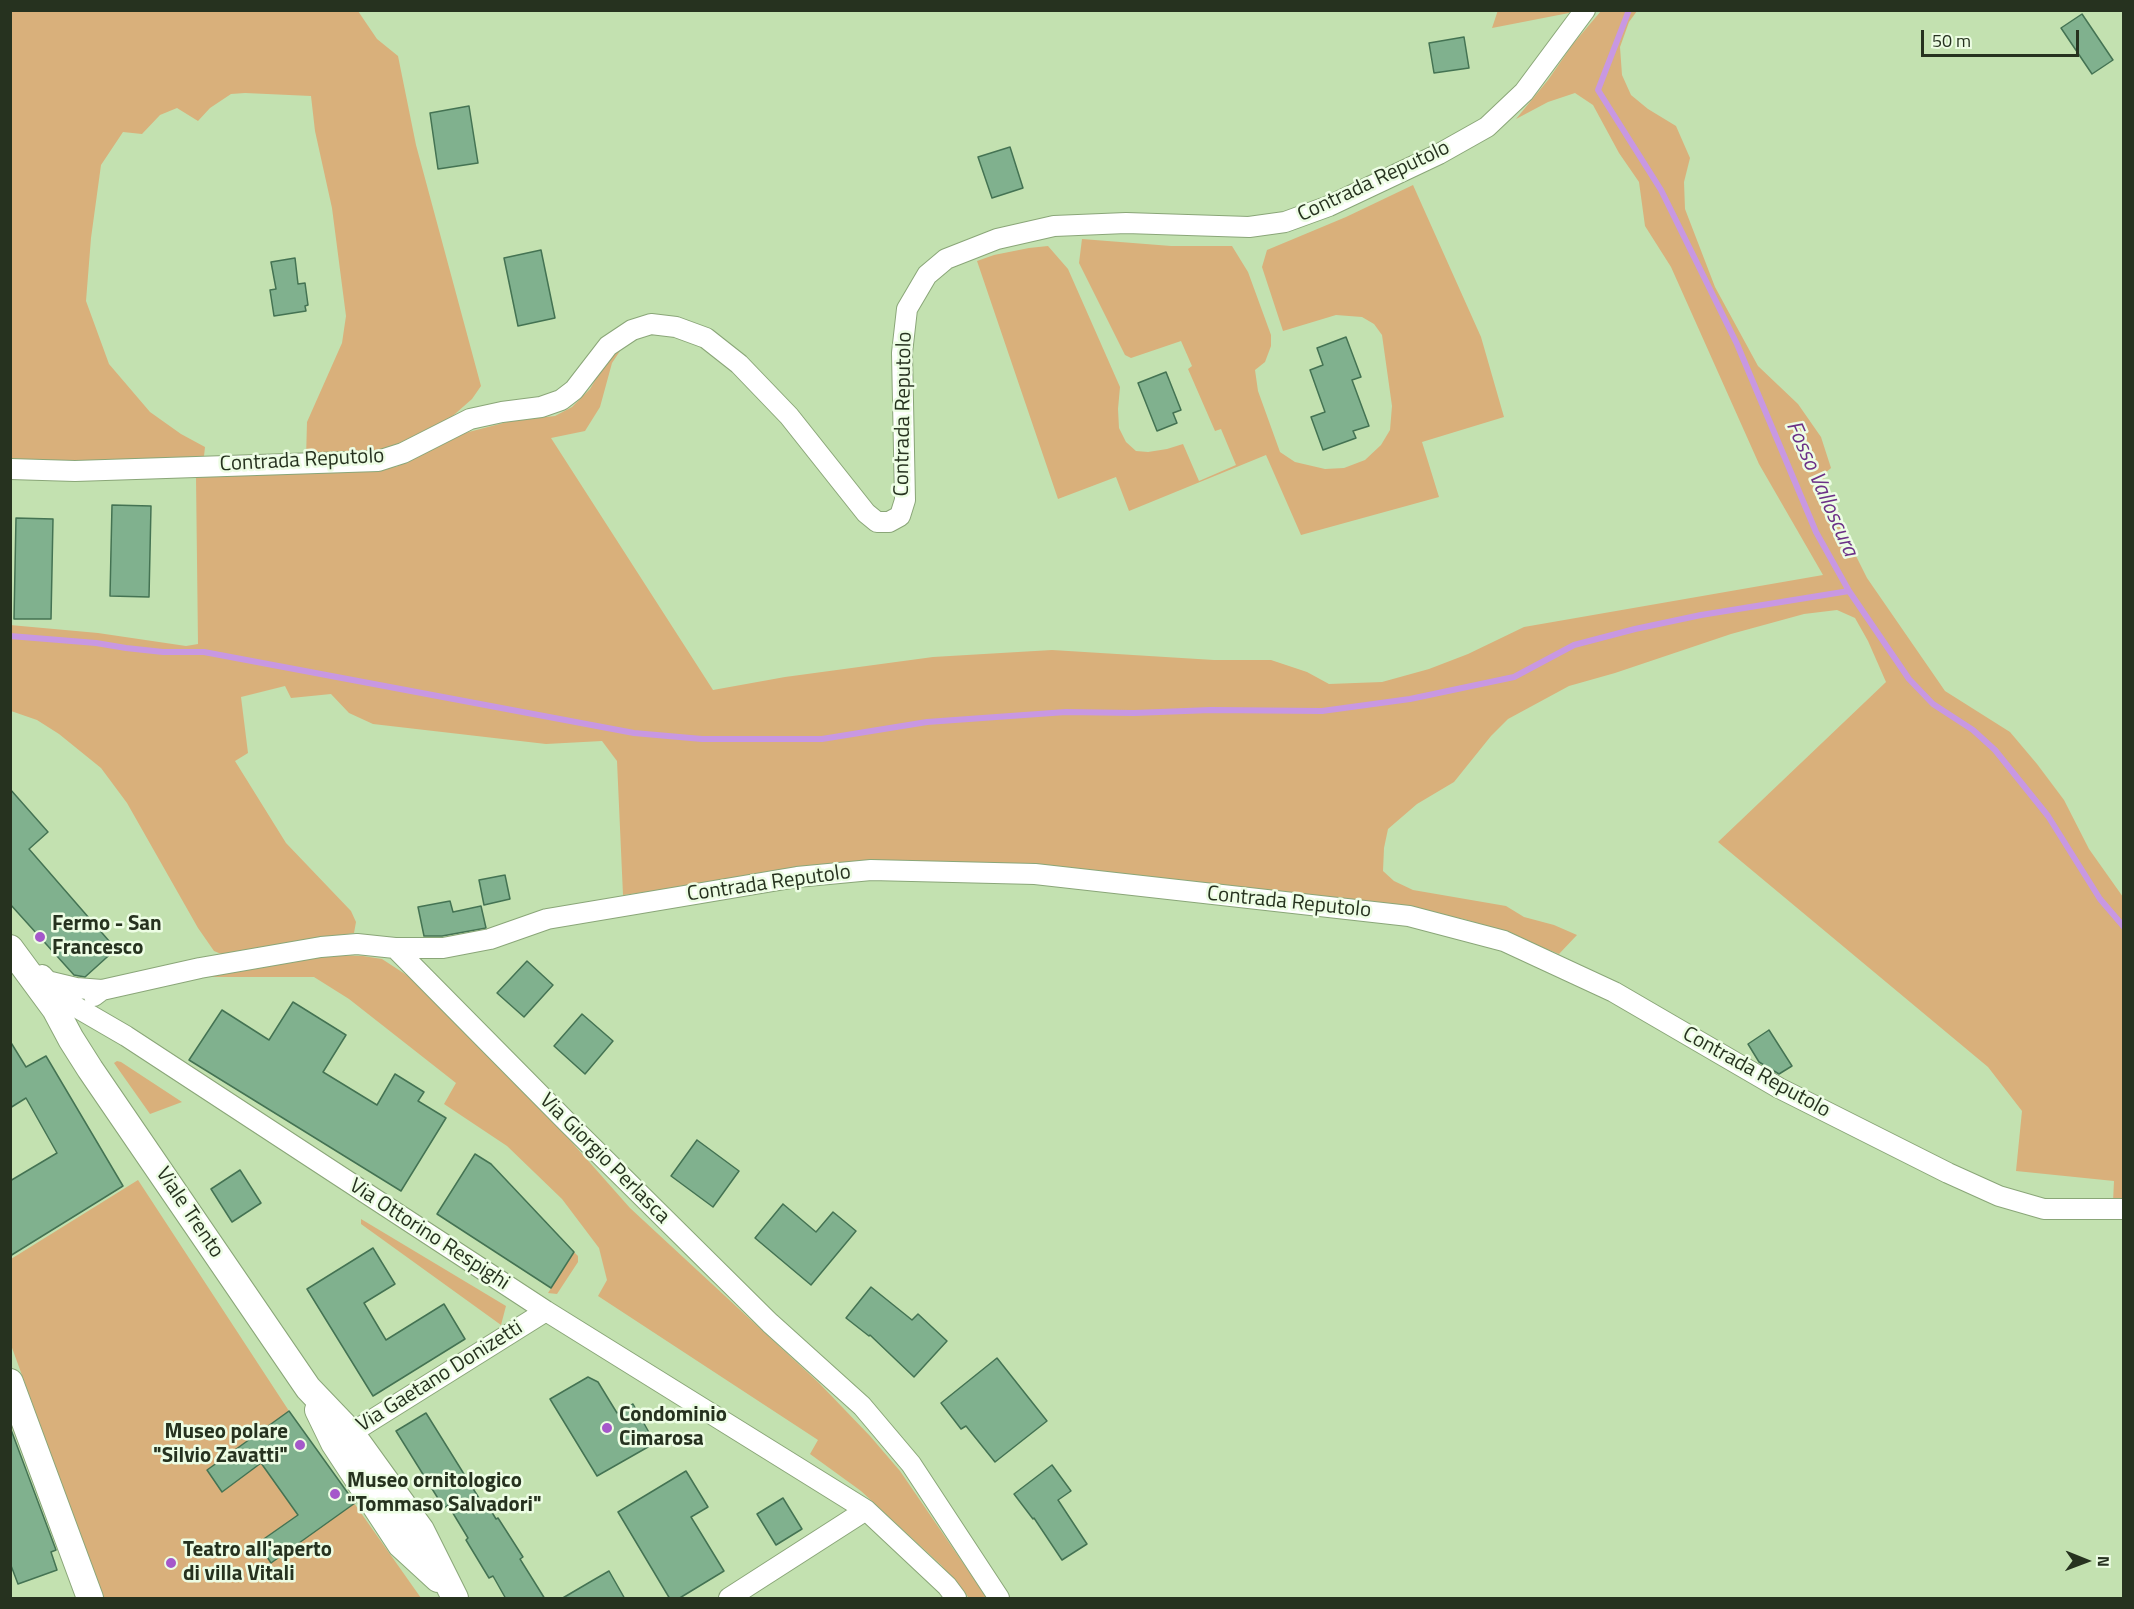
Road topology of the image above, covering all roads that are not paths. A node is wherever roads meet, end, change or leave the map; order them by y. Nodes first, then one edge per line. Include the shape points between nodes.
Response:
1 (1585, 10) edge
2 (10, 469) edge
3 (10, 938) edge
4 (10, 948) edge
5 (395, 948) junction
6 (10, 962) edge
7 (47, 981) junction
8 (102, 990) junction
9 (89, 1016) junction
10 (71, 1039) junction
11 (2124, 1209) edge
12 (546, 1311) junction
13 (10, 1382) edge
14 (343, 1438) junction
15 (866, 1510) junction
16 (452, 1594) edge
17 (90, 1599) edge
18 (729, 1599) edge
19 (956, 1599) edge
20 (999, 1599) edge

1 - 2 street, Contrada Reputolo via 1524,92 1487,127 1329,206 1285,222 1249,227 1126,223 1054,226 997,239 946,259 927,275 907,309 902,353 905,500 900,516 889,522 877,522 866,513 789,416 739,364 706,338 676,327 651,324 632,330 608,346 574,390 561,400 470,419 403,453 378,461 75,471
3 - 7 street, Via Ottorino Respighi
4 - 10 main road, Viale Trento via 55,1009
5 - 8 street via 357,944 321,947
5 - 11 street, Contrada Reputolo via 443,948 490,939 547,919 797,877 871,870 1035,874 1408,916 1504,941 1614,992 1779,1088 1999,1196 2044,1209
5 - 20 street, Via Giorgio Perlasca via 770,1323 862,1406 910,1464
6 - 10 main road, Viale Trento
7 - 8 street
7 - 9 street, Via Ottorino Respighi
8 - 9 street via 91,1001
9 - 12 street, Via Ottorino Respighi via 126,1036
10 - 14 main road, Viale Trento
12 - 14 street, Via Gaetano Donizetti
12 - 15 street, Via Ottorino Respighi
13 - 17 main road
14 - 16 main road, Viale Trento via 401,1545
15 - 18 street
15 - 19 street, Via Ottorino Respighi

